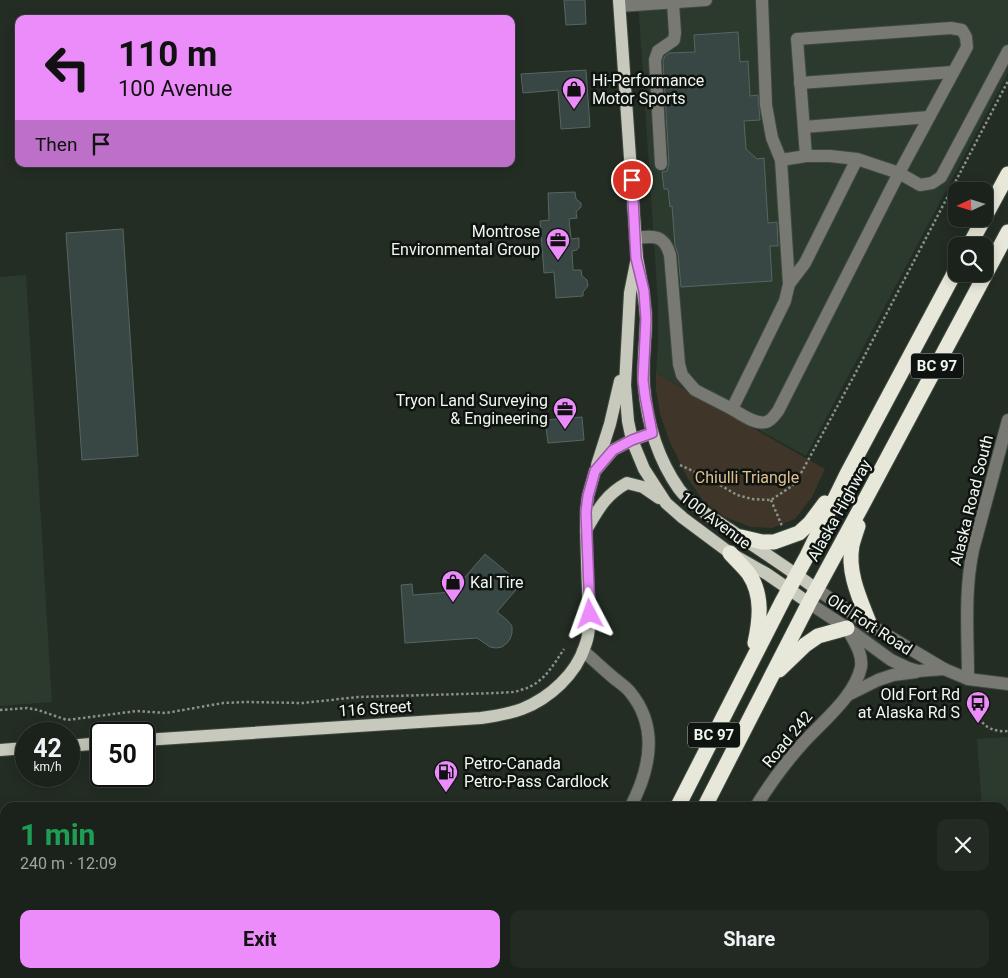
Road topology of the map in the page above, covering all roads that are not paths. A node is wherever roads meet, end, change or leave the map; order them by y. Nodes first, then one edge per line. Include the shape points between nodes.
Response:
1 (706, 0) edge
2 (762, 0) edge
3 (669, 2) edge
4 (619, 3) edge
5 (1008, 51) edge
6 (953, 72) junction
7 (800, 83) junction
8 (928, 118) junction
9 (804, 127) junction
10 (806, 156) junction
11 (857, 159) junction
12 (781, 160) junction
13 (661, 164) dead end
14 (899, 173) junction
15 (1008, 174) edge
16 (1008, 232) edge
17 (974, 237) edge
18 (636, 238) junction
19 (636, 258) junction
20 (950, 282) edge
21 (789, 284) junction
22 (626, 349) junction
23 (732, 409) junction
24 (1008, 420) edge
25 (652, 433) junction
26 (632, 440) junction
27 (595, 471) junction
28 (847, 474) junction
29 (865, 500) junction
30 (666, 503) junction
31 (586, 530) junction
32 (741, 538) junction
33 (730, 554) junction
34 (797, 574) junction
35 (789, 588) junction
36 (816, 589) junction
37 (809, 603) junction
38 (870, 625) junction
39 (847, 628) junction
40 (583, 651) junction
41 (751, 662) junction
42 (944, 669) junction
43 (918, 671) junction
44 (771, 678) junction
45 (973, 680) junction
46 (1008, 684) edge
47 (848, 695) junction
48 (155, 739) edge
49 (15, 749) edge
50 (0, 750) edge
51 (633, 802) edge
52 (680, 802) edge
53 (707, 802) edge
54 (758, 802) edge

1 - 3 street
2 - 12 street via 766,106 772,138
3 - 4 street
3 - 13 street via 674,40 658,51 655,60
4 - 18 main road, 100 Avenue
5 - 14 street via 941,177 920,186
6 - 7 street
6 - 7 street via 967,47 962,30 951,28 797,39
6 - 8 street
7 - 9 street
8 - 9 street
8 - 14 street
9 - 10 street
10 - 11 street
10 - 12 street
11 - 14 street
11 - 21 street via 805,263
12 - 21 street
14 - 23 street via 778,411 766,422 755,421
15 - 17 highway
16 - 29 highway, Alaska Highway / BC 97
18 - 19 main road, 100 Avenue
18 - 23 street via 651,236 661,239 667,246 682,375 695,390
19 - 22 main road, 100 Avenue
19 - 25 main road, 100 Avenue via 644,291 643,380
20 - 28 highway, Alaska Highway / BC 97
21 - 23 street via 785,301
22 - 26 main road, 100 Avenue via 626,409
22 - 27 main road, 116 Street
24 - 45 street, Alaska Road South via 969,566
25 - 26 main road
25 - 32 main road, 100 Avenue via 680,490 706,514
26 - 27 main road via 613,450
26 - 30 main road, 100 Avenue via 644,469
27 - 31 main road, 116 Street via 588,496
28 - 32 highway via 799,533 774,542
28 - 34 highway, Alaska Highway / BC 97
29 - 36 highway, Alaska Highway / BC 97
29 - 38 highway via 851,560 855,584
30 - 31 main road via 643,487 627,483 604,501
30 - 33 main road, 100 Avenue
31 - 40 main road, 116 Street via 590,614
32 - 34 main road, 100 Avenue
33 - 35 main road, 100 Avenue
33 - 41 highway via 749,575 760,605
34 - 35 highway, Alaska Highway / BC 97
34 - 36 main road, 100 Avenue
35 - 37 main road, 100 Avenue
35 - 41 highway, Alaska Highway / BC 97
36 - 37 highway, Alaska Highway / BC 97
36 - 38 street, Old Fort Road
37 - 39 street, Old Fort Road
37 - 44 highway, Alaska Highway / BC 97
38 - 42 street, Old Fort Road
39 - 43 street, Old Fort Road via 891,660
39 - 44 highway via 818,636
39 - 47 street, Road 242 via 860,654 861,666
40 - 48 main road, 116 Street via 565,680 552,692 522,709 501,715
40 - 51 street via 629,691 643,712 649,745 642,782
41 - 52 highway, Alaska Highway / BC 97
42 - 43 street, Old Fort Road
42 - 45 street, Old Fort Road
43 - 47 street, Road 242 via 878,680
44 - 53 highway, Alaska Highway / BC 97
45 - 46 street, Old Fort Road
47 - 54 street, Road 242 via 791,757
49 - 50 main road

